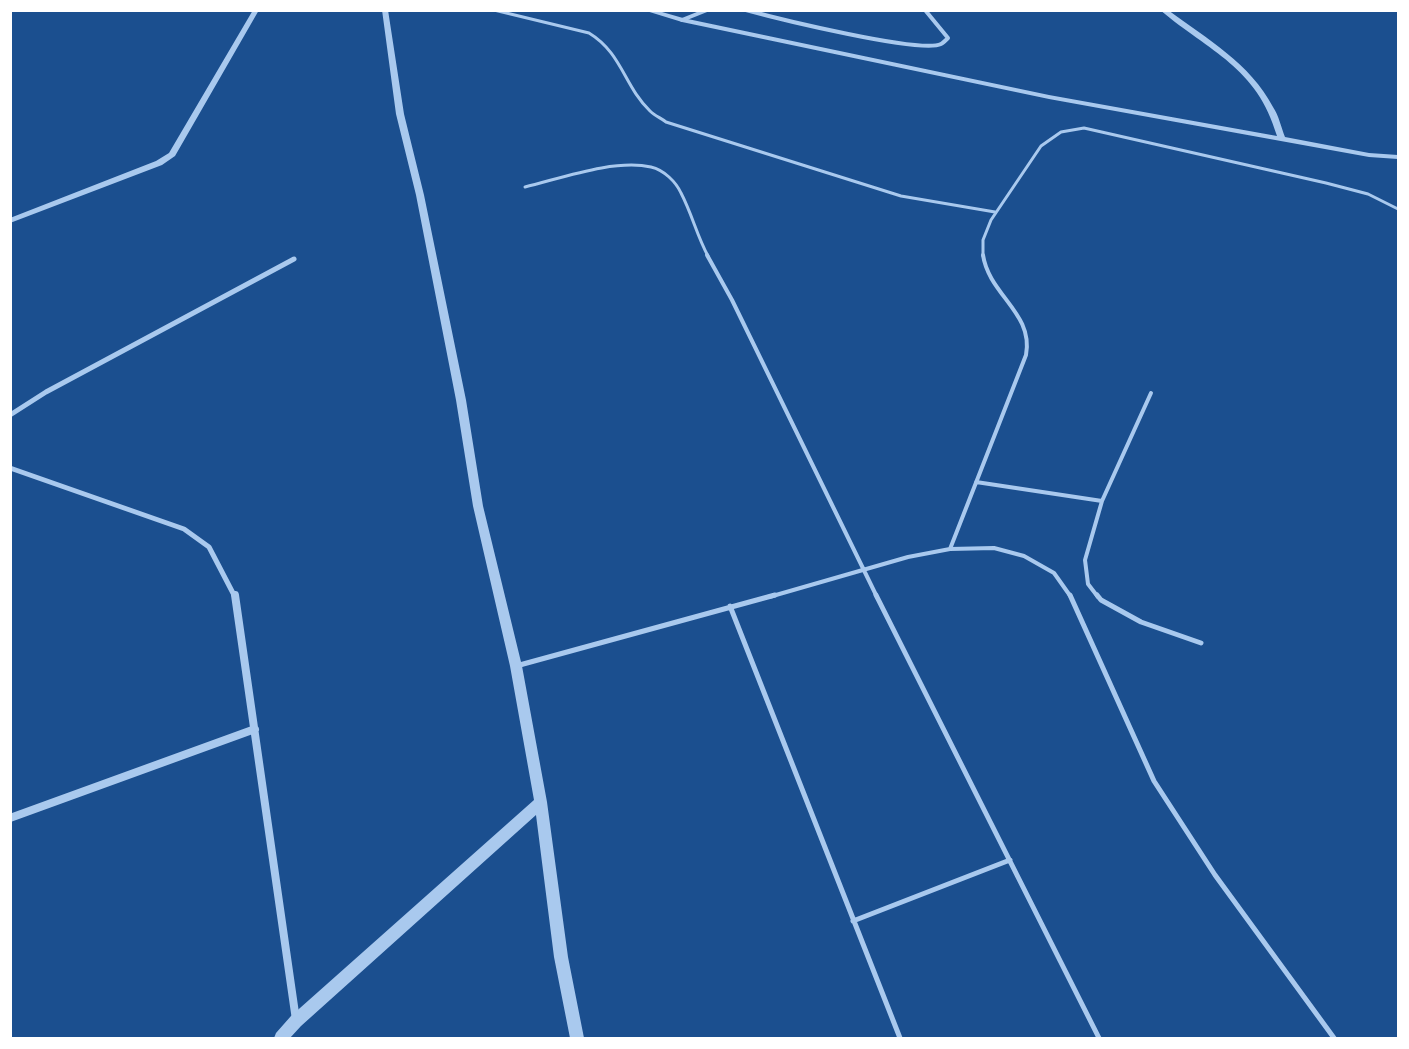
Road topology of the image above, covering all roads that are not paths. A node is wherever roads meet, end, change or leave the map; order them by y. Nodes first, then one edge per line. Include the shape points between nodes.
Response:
1 (256, 10) edge
2 (385, 10) edge
3 (494, 10) edge
4 (646, 10) edge
5 (707, 10) edge
6 (746, 10) edge
7 (925, 10) edge
8 (1163, 10) edge
9 (682, 20) junction
10 (1281, 138) junction
11 (1398, 157) edge
12 (525, 187) dead end
13 (1398, 209) edge
14 (995, 212) junction
15 (10, 220) edge
16 (294, 259) dead end
17 (1151, 393) dead end
18 (10, 415) edge
19 (10, 468) edge
20 (976, 482) junction
21 (1102, 501) junction
22 (950, 549) junction
23 (864, 571) junction
24 (730, 606) junction
25 (1201, 643) dead end
26 (516, 666) junction
27 (255, 729) junction
28 (541, 802) junction
29 (10, 818) edge
30 (1010, 860) junction
31 (853, 921) junction
32 (296, 1021) junction
33 (281, 1038) edge
34 (577, 1038) edge
35 (900, 1038) edge
36 (1098, 1038) edge
37 (1334, 1038) edge

1 - 15 street via 172,154
2 - 26 street via 400,114 461,399 477,506
3 - 14 lane via 603,39 650,112 666,122 901,196
4 - 9 street
5 - 9 street
6 - 7 street via 852,34 926,46 942,44 948,38
8 - 10 street via 1257,87 1270,106
9 - 10 street via 1049,97
10 - 11 street
12 - 23 lane via 627,166 652,167 668,175 681,192 700,242
13 - 14 lane via 1368,194 1307,178 1084,128 1063,130 1048,137
14 - 20 lane via 982,248 987,273 1028,338 1026,355
16 - 18 street
17 - 21 lane
19 - 27 street via 184,529 208,547 235,595
20 - 21 lane
20 - 22 lane
21 - 25 lane via 1085,560 1088,584 1101,600 1141,622
22 - 23 lane
22 - 37 lane via 994,548 1024,556 1053,573 1073,600 1154,781 1215,875
23 - 24 lane
23 - 30 lane
24 - 26 lane
24 - 31 lane
26 - 28 street
27 - 29 street
27 - 32 street
28 - 32 street
28 - 34 street via 561,957
30 - 31 lane
30 - 36 lane
31 - 35 lane
32 - 33 street

